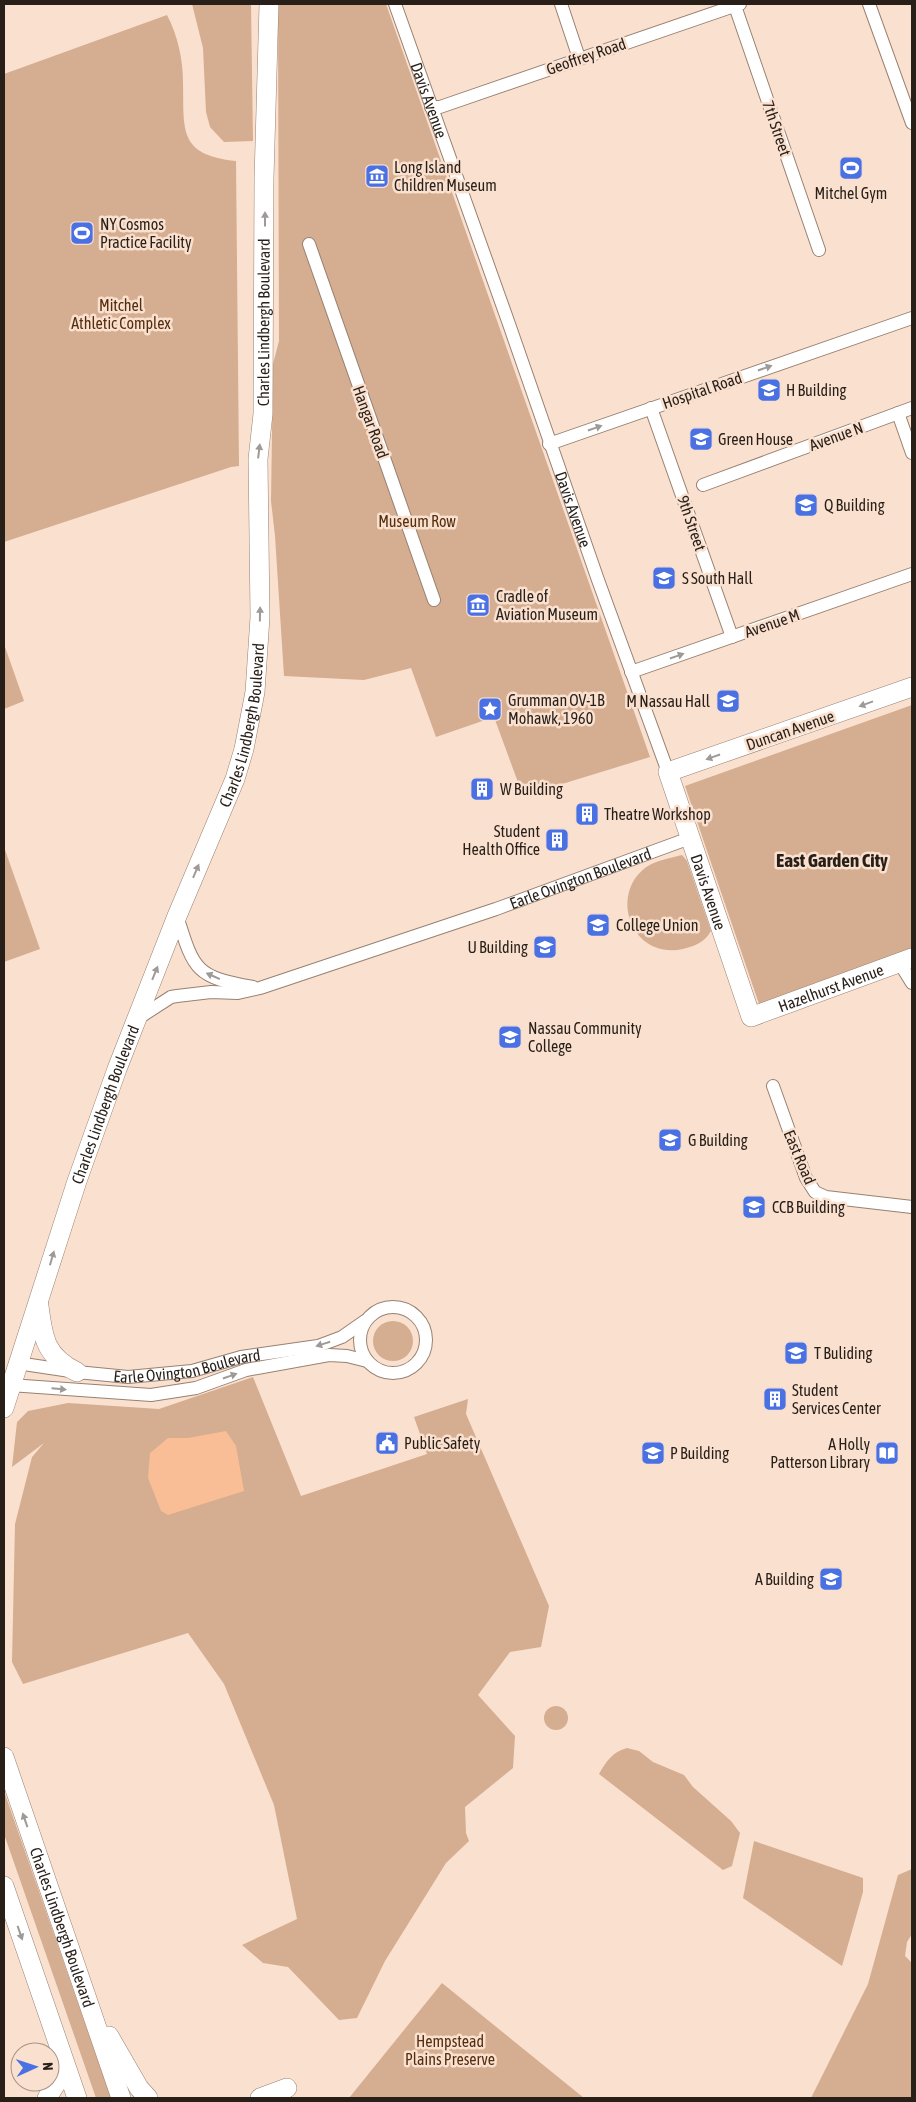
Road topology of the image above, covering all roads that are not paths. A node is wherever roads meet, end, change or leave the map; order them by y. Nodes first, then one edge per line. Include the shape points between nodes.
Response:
1 (270, 4) edge
2 (395, 4) edge
3 (561, 4) edge
4 (869, 4) edge
5 (731, 6) edge
6 (579, 58) junction
7 (430, 107) junction
8 (912, 123) edge
9 (310, 244) dead end
10 (820, 250) dead end
11 (912, 318) edge
12 (652, 408) junction
13 (912, 408) edge
14 (898, 413) junction
15 (549, 444) junction
16 (912, 454) edge
17 (703, 485) dead end
18 (912, 574) edge
19 (434, 600) dead end
20 (732, 637) junction
21 (631, 672) junction
22 (912, 687) edge
23 (668, 772) junction
24 (690, 838) junction
25 (177, 916) junction
26 (906, 960) edge
27 (912, 983) edge
28 (260, 988) junction
29 (751, 1017) joint
30 (137, 1019) junction
31 (773, 1086) dead end
32 (912, 1207) edge
33 (38, 1304) junction
34 (365, 1321) junction
35 (10, 1361) edge
36 (367, 1361) junction
37 (77, 1372) junction
38 (7, 1385) edge
39 (4, 1408) edge
40 (4, 1757) edge
41 (4, 1886) edge
42 (83, 1988) junction
43 (66, 2068) junction
44 (286, 2096) edge
45 (47, 2098) edge
46 (77, 2098) edge
47 (121, 2098) edge
48 (148, 2098) edge
49 (260, 2098) edge

25 -> 1 street, Charles Lindbergh Boulevard via 235,779 254,692 260,617 258,459 264,405 264,178
2 - 7 street, Davis Avenue
3 - 6 street
4 - 8 street
5 - 6 street, Geoffrey Road
5 - 10 street, 7th Street
6 - 7 street, Geoffrey Road via 440,107
7 - 15 street, Davis Avenue
9 - 19 street, Hangar Road
12 -> 11 street, Hospital Road
15 -> 12 street, Hospital Road
12 - 20 street, 9th Street
13 - 14 street, Avenue N
14 - 16 street
14 - 17 street, Avenue N
15 - 21 street, Davis Avenue
18 - 20 street, Avenue M
21 -> 20 street, Avenue M
21 - 23 street, Davis Avenue
22 -> 23 street, Duncan Avenue
23 - 24 street, Davis Avenue
24 - 28 street, Earle Ovington Boulevard via 471,918
24 - 29 street, Davis Avenue
28 -> 25 street via 209,976 193,962
30 -> 25 street, Charles Lindbergh Boulevard
26 - 27 street
26 - 29 street, Hazelhurst Avenue
28 - 30 street, Earle Ovington Boulevard via 238,993 211,992 171,997
33 -> 30 street, Charles Lindbergh Boulevard via 77,1181
31 - 32 street, East Road via 806,1178 816,1192 826,1197
33 - 35 street, Charles Lindbergh Boulevard
33 - 37 street via 47,1346 56,1359
34 - 36 street via 359,1341
34 - 36 street via 384,1308 403,1308 419,1320 426,1339 420,1360 401,1373 381,1372
34 -> 37 street, Earle Ovington Boulevard via 342,1337 318,1346 241,1357 192,1371 128,1377
35 - 37 street, Earle Ovington Boulevard
35 - 38 street, Charles Lindbergh Boulevard
38 -> 36 street, Earle Ovington Boulevard via 151,1395 196,1388 246,1370 329,1355
38 - 39 street, Charles Lindbergh Boulevard
42 -> 40 street, Charles Lindbergh Boulevard
41 -> 43 street
42 - 47 street, Charles Lindbergh Boulevard
42 - 48 street via 116,2051
43 - 45 street
43 - 46 street
44 - 49 street

